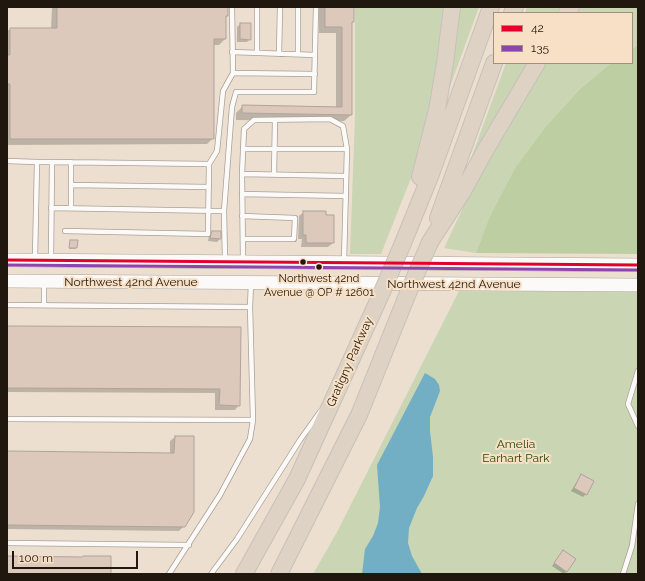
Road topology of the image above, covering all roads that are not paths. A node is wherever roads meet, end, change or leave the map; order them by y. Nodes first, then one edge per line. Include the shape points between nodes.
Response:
1 (232, 7) edge
2 (257, 7) edge
3 (280, 7) edge
4 (298, 7) edge
5 (316, 7) edge
6 (452, 7) edge
7 (491, 7) edge
8 (232, 52) junction
9 (257, 53) junction
10 (279, 54) junction
11 (298, 54) junction
12 (315, 55) junction
13 (494, 64) edge
14 (536, 64) edge
15 (233, 73) junction
16 (315, 74) junction
17 (275, 120) junction
18 (243, 149) junction
19 (274, 149) junction
20 (347, 149) junction
21 (7, 161) edge
22 (37, 162) junction
23 (52, 162) junction
24 (71, 162) junction
25 (209, 164) junction
26 (242, 174) junction
27 (274, 175) junction
28 (346, 176) junction
29 (71, 184) junction
30 (209, 187) junction
31 (242, 194) junction
32 (346, 196) junction
33 (51, 208) junction
34 (71, 208) junction
35 (209, 210) junction
36 (224, 211) junction
37 (242, 216) junction
38 (65, 231) dead end
39 (243, 239) junction
40 (403, 242) junction
41 (430, 242) junction
42 (7, 260) edge
43 (43, 260) junction
44 (225, 262) junction
45 (243, 262) junction
46 (344, 263) junction
47 (638, 265) edge
48 (7, 281) edge
49 (44, 281) junction
50 (247, 282) junction
51 (638, 285) edge
52 (7, 305) edge
53 (44, 305) junction
54 (250, 307) junction
55 (638, 371) edge
56 (342, 379) junction
57 (325, 404) dead end
58 (321, 410) dead end
59 (7, 419) edge
60 (253, 420) junction
61 (638, 426) edge
62 (638, 504) edge
63 (7, 543) edge
64 (188, 545) junction
65 (169, 574) edge
66 (211, 574) edge
67 (244, 574) edge
68 (280, 574) edge
69 (623, 574) edge

1 - 8 lane
2 - 9 lane
3 - 10 lane
4 - 11 lane
5 - 12 lane
6 - 40 highway via 446,63 437,110
7 - 40 highway, Gratigny Parkway via 431,174
8 - 9 lane
8 - 15 lane
9 - 10 lane
10 - 11 lane
11 - 12 lane
12 - 16 lane
13 - 41 highway
14 - 41 highway via 463,192
15 - 16 lane
15 - 25 lane via 223,91 218,151
16 - 36 lane via 314,92 236,92 232,107
17 - 18 lane via 254,120 244,130
17 - 19 lane
17 - 20 lane via 330,119 343,126
18 - 19 lane
18 - 26 lane
19 - 20 lane
19 - 27 lane
20 - 28 lane
21 - 22 lane
22 - 23 lane
22 - 43 lane
23 - 24 lane
23 - 33 lane
24 - 25 lane
24 - 29 lane
25 - 30 lane
26 - 27 lane
26 - 31 lane
27 - 28 lane
28 - 32 lane
29 - 30 lane
29 - 34 lane
30 - 35 lane
31 - 32 lane
31 - 37 lane
32 - 46 lane
33 - 34 lane
33 - 43 lane
34 - 35 lane
35 - 36 lane
35 - 38 lane via 208,234
36 - 44 lane
37 - 39 lane
37 - 39 lane via 295,218 294,239
39 - 45 lane
40 - 56 highway, Gratigny Parkway, bridge
41 - 68 highway, bridge via 359,415
42 - 43 main road, Northwest 42nd Avenue
43 - 44 main road, Northwest 42nd Avenue
43 - 49 main road
44 - 45 main road, Northwest 42nd Avenue
45 - 46 main road, Northwest 42nd Avenue
45 - 50 main road
46 - 47 main road, Northwest 42nd Avenue
48 - 49 main road, Northwest 42nd Avenue
49 - 50 main road, Northwest 42nd Avenue
49 - 53 lane
50 - 51 main road, Northwest 42nd Avenue
50 - 54 lane
52 - 53 lane
53 - 54 lane
54 - 60 lane
55 - 61 lane via 628,404
56 - 57 lane
56 - 67 highway, Gratigny Parkway via 297,479
58 - 66 lane via 237,539
59 - 60 lane
60 - 64 lane via 247,446
62 - 69 lane via 632,546
63 - 64 lane
64 - 65 lane

